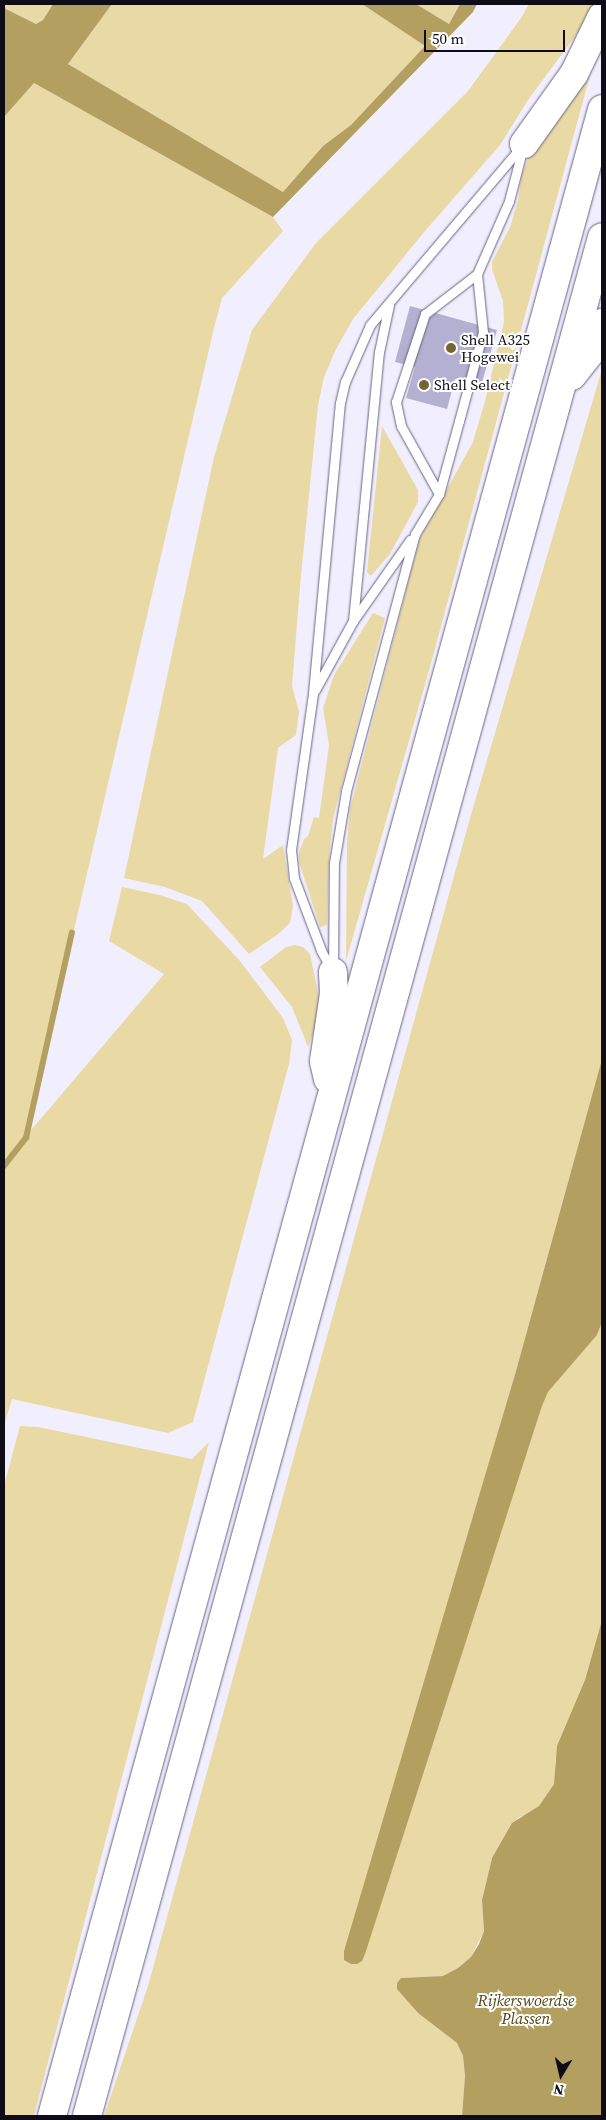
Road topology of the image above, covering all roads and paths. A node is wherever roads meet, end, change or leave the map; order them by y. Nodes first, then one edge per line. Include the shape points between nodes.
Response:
1 (602, 16) edge
2 (602, 109) edge
3 (524, 144) junction
4 (602, 237) edge
5 (477, 274) junction
6 (390, 302) junction
7 (602, 323) edge
8 (560, 391) junction
9 (439, 494) junction
10 (414, 534) junction
11 (353, 620) junction
12 (313, 693) junction
13 (333, 972) junction
14 (332, 1099) junction
15 (55, 2106) edge
16 (88, 2111) edge

1 - 3 highway via 574,74
2 - 14 highway
3 - 5 lane via 509,201
3 - 6 lane
4 - 8 highway
5 - 9 lane via 483,332
5 - 9 lane via 425,314 396,402 401,426
6 - 11 lane via 379,352
6 - 12 lane via 370,325 358,348 340,403
7 - 8 highway via 589,354
8 - 16 highway
9 - 10 lane
10 - 11 lane
10 - 13 lane via 346,790 334,863
11 - 12 lane
12 - 13 lane via 291,850 294,878 321,950
13 - 14 highway via 334,992 324,1061
14 - 15 highway

